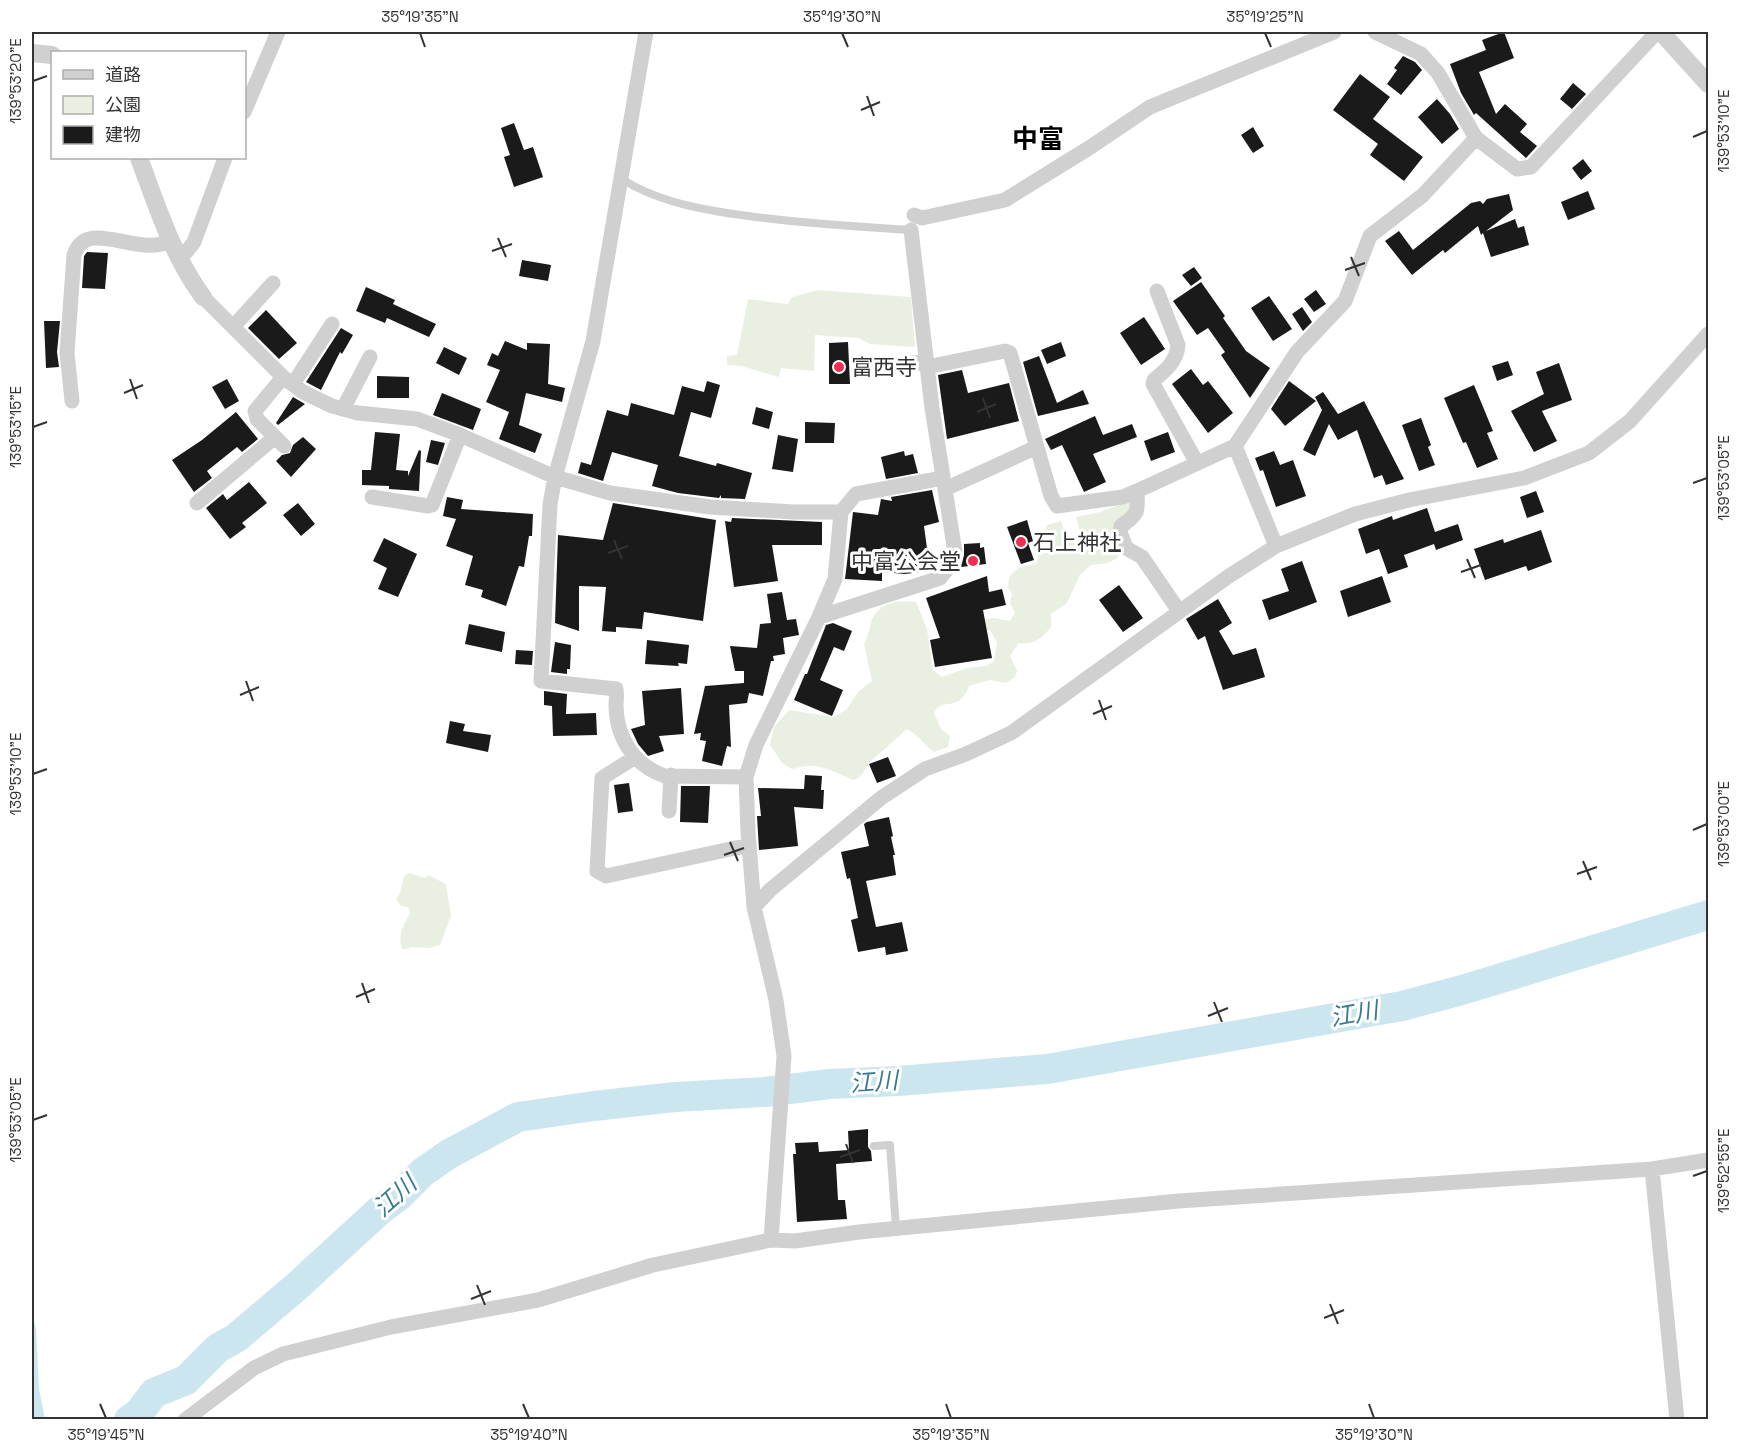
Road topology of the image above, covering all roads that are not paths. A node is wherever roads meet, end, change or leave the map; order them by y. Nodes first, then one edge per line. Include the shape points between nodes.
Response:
1 (278, 32) edge
2 (646, 32) edge
3 (1334, 32) edge
4 (1375, 32) edge
5 (1659, 32) edge
6 (32, 53) edge
7 (51, 55) edge
8 (1708, 84) edge
9 (246, 107) edge
10 (1476, 138) junction
11 (139, 159) edge
12 (225, 159) edge
13 (620, 178) junction
14 (912, 223) junction
15 (170, 241) junction
16 (178, 258) junction
17 (273, 283) dead end
18 (1157, 291) dead end
19 (203, 297) joint
20 (332, 324) dead end
21 (233, 327) junction
22 (1708, 334) edge
23 (370, 357) dead end
24 (927, 365) junction
25 (863, 367) dead end
26 (288, 381) junction
27 (72, 401) dead end
28 (342, 409) junction
29 (460, 435) junction
30 (1235, 446) junction
31 (1036, 447) junction
32 (1197, 463) junction
33 (555, 477) junction
34 (944, 483) junction
35 (1137, 491) junction
36 (372, 497) dead end
37 (198, 503) dead end
38 (841, 512) junction
39 (1276, 546) junction
40 (1179, 611) junction
41 (819, 617) junction
42 (634, 758) junction
43 (671, 775) junction
44 (746, 777) junction
45 (669, 810) dead end
46 (749, 845) junction
47 (754, 907) junction
48 (874, 1146) dead end
49 (1708, 1160) edge
50 (1652, 1169) junction
51 (896, 1228) junction
52 (771, 1240) junction
53 (185, 1419) edge
54 (1677, 1419) edge

1 - 9 street
2 - 13 street
3 - 14 street via 1150,107 1005,200
4 - 10 street via 1421,54 1438,73
5 - 8 street
5 - 10 street via 1531,167 1517,169
6 - 7 street
10 - 30 street via 1423,195 1370,236 1345,300 1297,352
11 - 15 street
12 - 16 street via 194,242
13 - 14 lane via 639,190 696,208 820,225
13 - 33 street via 593,342
14 - 24 street
15 - 16 street
15 - 27 street via 149,246 99,237 83,240 77,246 67,353
16 - 19 street
17 - 21 street
18 - 32 street via 1178,345 1173,362 1153,384
19 - 21 street
20 - 26 street
21 - 26 street
22 - 39 street via 1630,421 1588,453 1524,478 1355,514
23 - 28 street
24 - 25 street
24 - 31 street via 1010,353
24 - 34 street
26 - 28 street
26 - 37 street via 257,405 255,411 256,419 279,442
28 - 29 street via 417,419
29 - 33 street
29 - 36 street via 432,505
30 - 32 street
30 - 39 street
31 - 34 street
31 - 35 street via 1057,506 1123,497
32 - 35 street
33 - 38 street via 610,493 710,507
33 - 42 street via 550,504 541,681 616,688 618,721
34 - 38 street via 856,494
34 - 41 street via 955,552 950,567 940,578
35 - 40 street via 1137,512 1121,526 1120,532 1126,548 1143,557
38 - 41 street via 836,579
39 - 40 street
40 - 47 street via 1011,733 925,769 881,798
41 - 44 street via 756,745
42 - 43 street via 656,773
42 - 46 street via 602,778 597,871 606,876
43 - 44 street
43 - 45 street
44 - 46 street
46 - 47 street
47 - 52 street via 776,1000 784,1056
48 - 51 lane via 890,1145
49 - 50 street
50 - 51 street via 1179,1201
50 - 54 street
51 - 52 street via 795,1241
52 - 53 street via 653,1265 538,1300 391,1327 283,1354 254,1368

